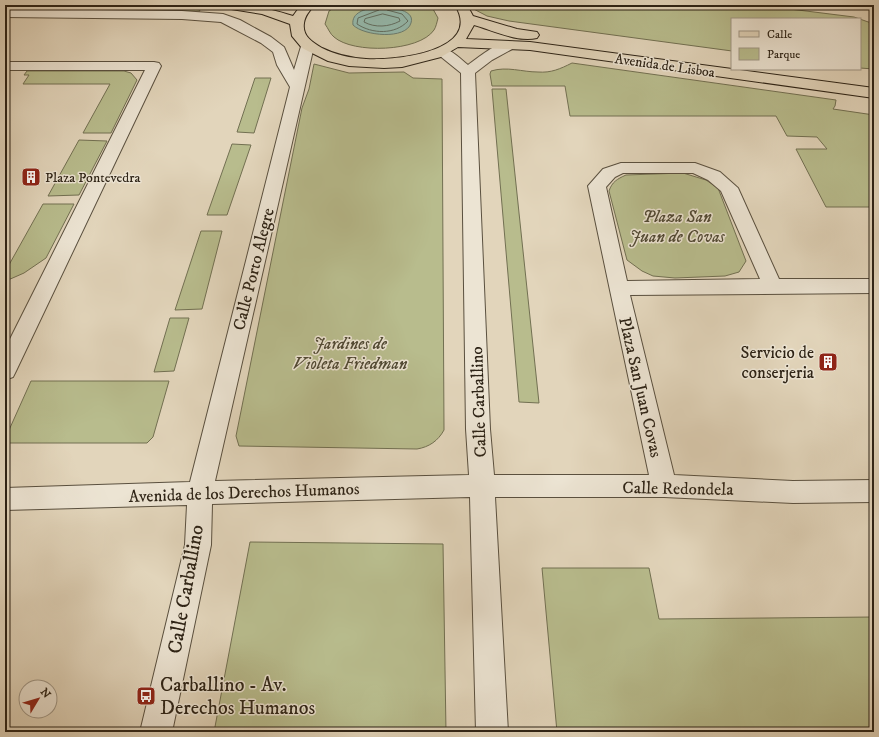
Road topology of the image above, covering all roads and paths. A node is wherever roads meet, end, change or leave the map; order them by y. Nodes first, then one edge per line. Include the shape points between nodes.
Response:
1 (230, 5) edge
2 (308, 5) edge
3 (461, 5) edge
4 (5, 13) edge
5 (468, 19) junction
6 (296, 22) junction
7 (456, 43) junction
8 (509, 45) junction
9 (307, 46) junction
10 (442, 52) junction
11 (731, 61) edge
12 (5, 66) edge
13 (799, 70) edge
14 (468, 72) junction
15 (874, 80) edge
16 (297, 87) junction
17 (874, 93) edge
18 (772, 285) junction
19 (874, 286) edge
20 (619, 288) junction
21 (5, 371) edge
22 (482, 486) junction
23 (664, 486) junction
24 (874, 491) edge
25 (200, 493) junction
26 (5, 499) edge
27 (156, 732) edge
28 (492, 732) edge

1 - 6 main road via 265,11
2 - 6 main road
3 - 5 main road
4 - 16 street via 182,15 223,18 266,40 279,50 284,65
5 - 7 main road via 466,31
5 - 11 main road, Avenida de Lisboa via 516,33
6 - 9 main road via 298,34
7 - 8 main road, Avenida de Lisboa
7 - 10 main road
8 - 14 street via 487,57
8 - 17 main road, Avenida de Lisboa
9 - 10 main road via 334,59 370,65 409,62
9 - 16 street, Calle Porto Alegre
10 - 14 street
12 - 21 street via 154,66
13 - 15 main road
14 - 22 street, Calle Carballino via 478,429
16 - 25 street, Calle Porto Alegre
18 - 19 street
18 - 20 street via 729,288
18 - 20 street, Plaza San Juan Covas via 729,188 714,176 695,168 621,168 609,173 597,186
20 - 23 street, Plaza San Juan Covas
22 - 23 street, Calle Redondela
22 - 25 street, Avenida de los Derechos Humanos
22 - 28 street, Calle Carballino
23 - 24 street, Calle Redondela via 793,492
25 - 26 street, Avenida de los Derechos Humanos
25 - 27 street, Calle Carballino via 198,545

